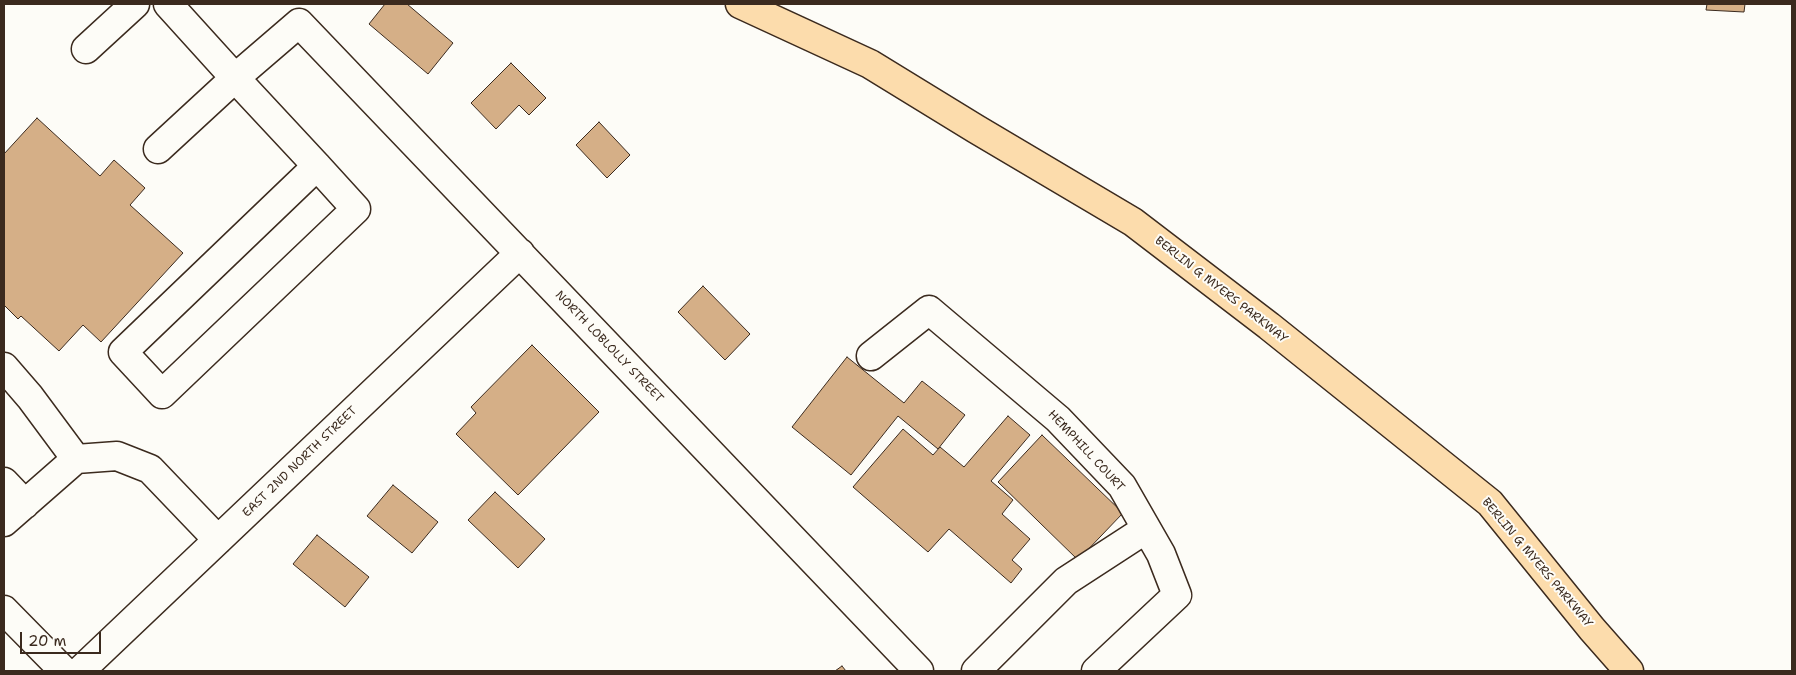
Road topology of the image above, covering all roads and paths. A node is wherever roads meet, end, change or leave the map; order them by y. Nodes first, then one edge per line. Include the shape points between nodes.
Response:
1 (134, 4) edge
2 (168, 4) edge
3 (740, 4) edge
4 (86, 49) dead end
5 (235, 78) junction
6 (158, 149) dead end
7 (318, 166) junction
8 (520, 254) junction
9 (871, 356) dead end
10 (4, 367) edge
11 (76, 459) junction
12 (4, 482) edge
13 (24, 504) junction
14 (4, 522) edge
15 (1146, 529) junction
16 (218, 540) junction
17 (4, 610) edge
18 (64, 671) edge
19 (80, 671) edge
20 (918, 671) edge
21 (976, 671) edge
22 (1096, 671) edge
23 (1629, 671) edge

1 - 4 street
2 - 5 street
3 - 23 main road, BERLIN G MYERS PARKWAY via 870,64 1133,222 1490,503
5 - 6 street
5 - 7 street
5 - 8 street, NORTH LOBLOLLY STREET via 299,23
7 - 7 street via 123,352 162,394 356,208
8 - 16 street, EAST 2ND NORTH STREET
8 - 20 street, NORTH LOBLOLLY STREET
9 - 15 street, HEMPHILL COURT via 929,310 1058,418 1122,486
10 - 11 street
11 - 13 street
11 - 16 street via 117,456 150,469
12 - 13 street
13 - 14 street
15 - 21 street via 1066,581
15 - 22 street, HEMPHILL COURT via 1161,554 1177,595
16 - 19 street, EAST 2ND NORTH STREET
17 - 18 street

